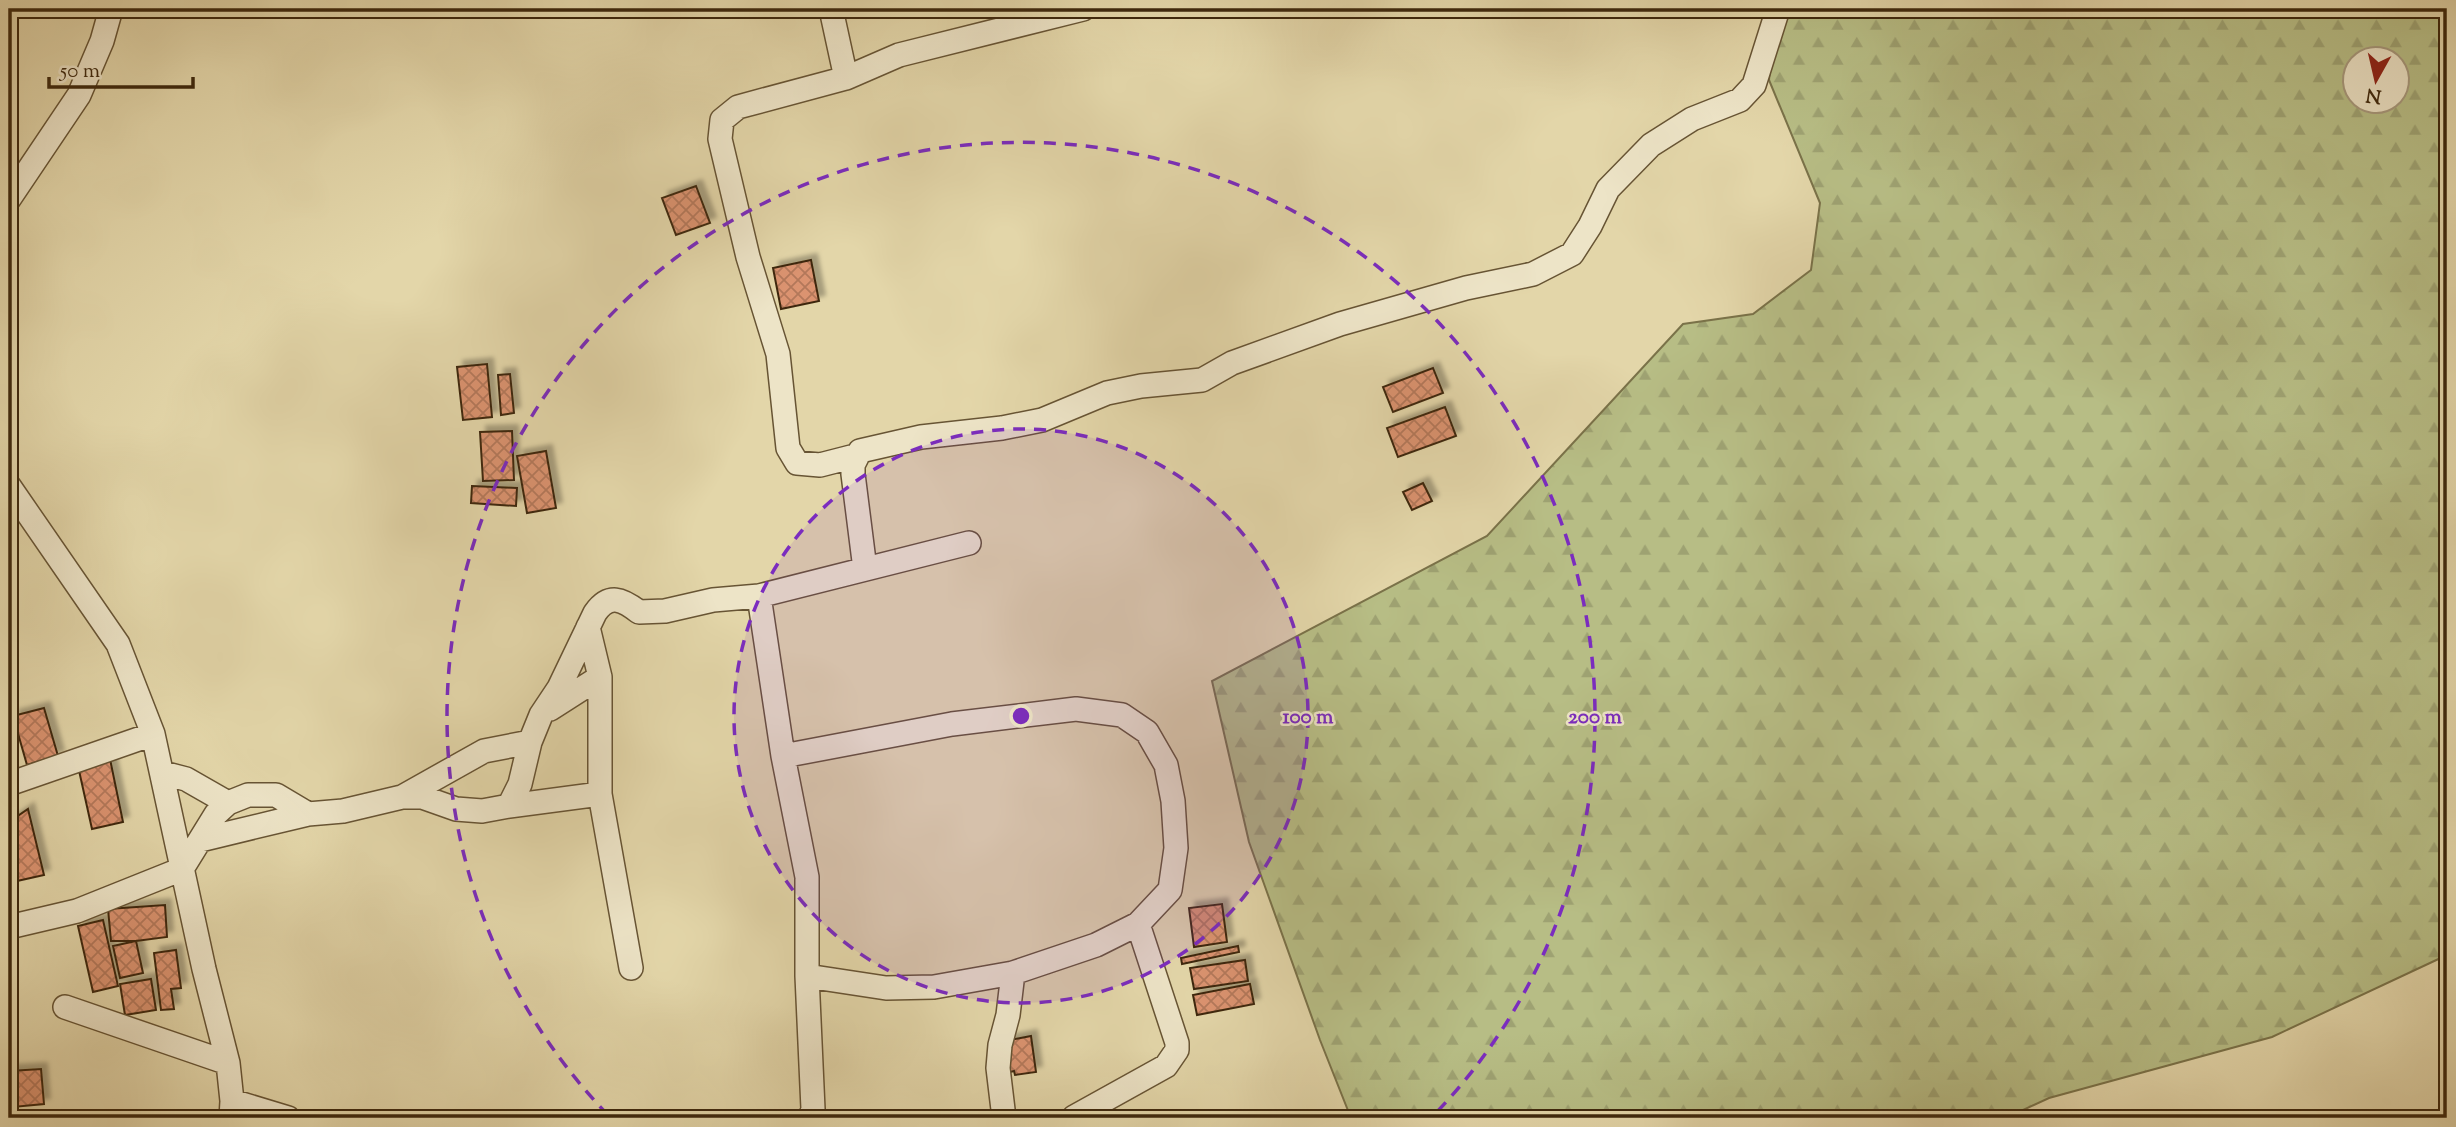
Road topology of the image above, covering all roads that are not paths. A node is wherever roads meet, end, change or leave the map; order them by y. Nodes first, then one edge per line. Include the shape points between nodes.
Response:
1 (111, 9) edge
2 (831, 9) edge
3 (1083, 9) edge
4 (1777, 9) edge
5 (846, 78) junction
6 (9, 199) edge
7 (855, 456) junction
8 (9, 486) edge
9 (969, 543) dead end
10 (865, 569) junction
11 (759, 596) junction
12 (588, 627) junction
13 (600, 677) junction
14 (541, 715) junction
15 (153, 734) junction
16 (530, 742) junction
17 (783, 755) junction
18 (163, 774) junction
19 (9, 784) edge
20 (600, 794) junction
21 (402, 797) junction
22 (228, 803) junction
23 (509, 806) junction
24 (308, 814) junction
25 (200, 840) junction
26 (183, 869) junction
27 (1138, 924) junction
28 (9, 928) edge
29 (631, 968) dead end
30 (1013, 973) junction
31 (807, 976) junction
32 (65, 1007) dead end
33 (228, 1063) junction
34 (232, 1110) edge
35 (1074, 1117) edge
36 (288, 1118) edge
37 (810, 1118) edge
38 (1004, 1118) edge

1 - 6 street via 79,94
2 - 5 street
3 - 5 street via 899,55
4 - 7 street via 1754,85 1747,93 1651,145 1608,189 1572,254 1533,274 1340,324 1233,363 1202,380 1107,393 1042,420 921,437
5 - 7 street via 738,107 722,120 720,139 748,257 779,354 788,448 797,463 820,465
7 - 10 street via 853,474
8 - 15 street via 118,644
9 - 10 street
10 - 11 street
11 - 12 street via 639,612 625,601 612,600 602,603
11 - 17 street
12 - 13 street
12 - 14 street
13 - 14 street
13 - 20 street
14 - 16 street
15 - 18 street
15 - 19 street
16 - 21 street via 484,751
16 - 23 street
17 - 27 street via 966,722 1076,709 1122,715 1147,732 1166,765 1173,801 1176,848 1170,890
17 - 31 street via 807,877
18 - 22 street via 186,779
18 - 26 street
20 - 23 street
20 - 29 street
21 - 23 street via 422,797 456,809
21 - 24 street
22 - 24 street via 248,795 276,795
22 - 25 street
24 - 25 street
25 - 26 street
26 - 28 street via 77,911
26 - 33 street
27 - 30 street via 1096,945
27 - 35 street via 1177,1050 1166,1066
30 - 31 street via 934,987 886,988
30 - 38 street via 999,1045
31 - 37 street via 813,1086
32 - 33 street
33 - 34 street
34 - 36 street

